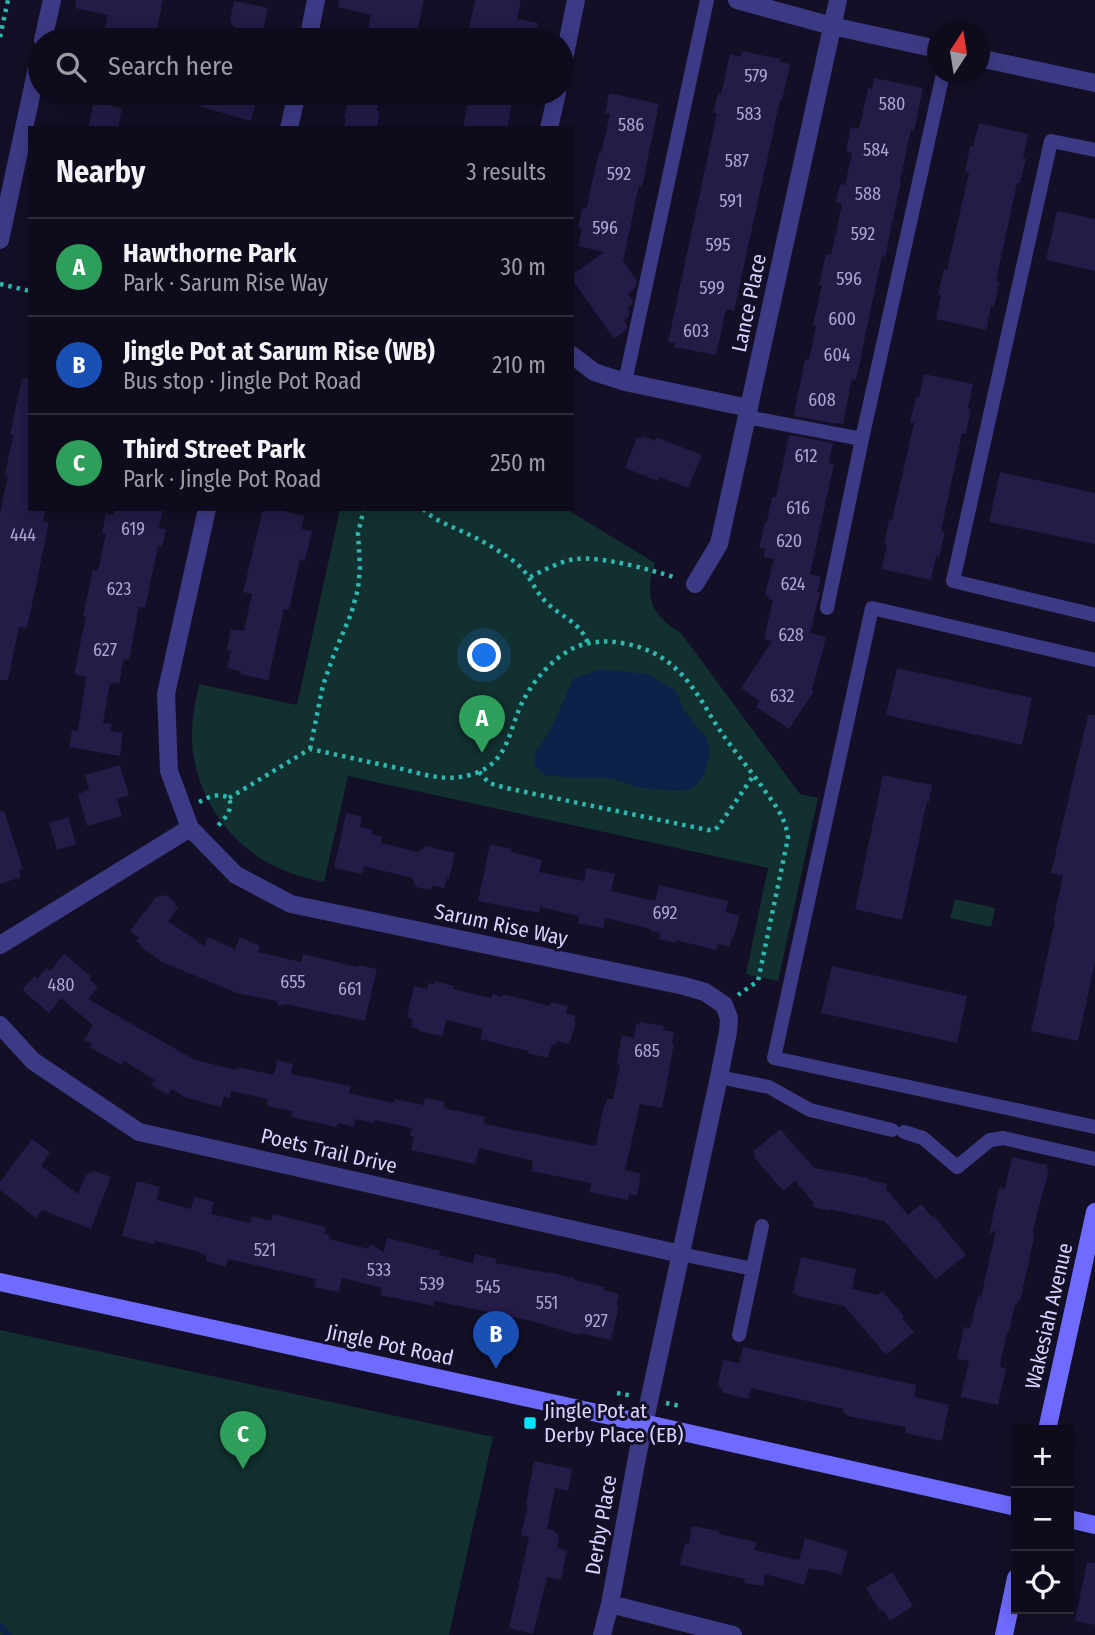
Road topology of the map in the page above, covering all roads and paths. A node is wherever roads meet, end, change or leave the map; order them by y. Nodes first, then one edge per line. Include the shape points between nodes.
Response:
1 (8, 0) edge
2 (52, 0) edge
3 (316, 0) edge
4 (576, 0) edge
5 (707, 0) edge
6 (737, 0) edge
7 (838, 0) edge
8 (832, 26) junction
9 (46, 28) edge
10 (310, 28) edge
11 (570, 28) edge
12 (0, 37) edge
13 (927, 47) edge
14 (990, 60) edge
15 (1095, 83) edge
16 (941, 84) edge
17 (29, 105) edge
18 (294, 105) edge
19 (554, 105) edge
20 (289, 126) edge
21 (549, 126) edge
22 (1095, 150) edge
23 (0, 240) edge
24 (0, 285) edge
25 (28, 291) edge
26 (574, 357) edge
27 (625, 382) junction
28 (748, 413) junction
29 (862, 439) junction
30 (207, 511) edge
31 (364, 511) edge
32 (426, 511) edge
33 (530, 577) junction
34 (695, 584) joint
35 (827, 608) dead end
36 (1095, 615) edge
37 (588, 643) junction
38 (1095, 660) edge
39 (310, 749) junction
40 (479, 772) junction
41 (754, 775) junction
42 (229, 798) junction
43 (183, 810) junction
44 (190, 828) junction
45 (203, 842) junction
46 (0, 945) edge
47 (724, 1006) junction
48 (0, 1025) edge
49 (719, 1077) junction
50 (1095, 1127) edge
51 (1095, 1158) edge
52 (1095, 1213) edge
53 (762, 1226) dead end
54 (681, 1254) junction
55 (753, 1269) junction
56 (0, 1283) edge
57 (739, 1335) dead end
58 (644, 1423) junction
59 (1048, 1425) edge
60 (1011, 1506) edge
61 (1074, 1520) edge
62 (1095, 1525) edge
63 (1011, 1602) edge
64 (610, 1604) junction
65 (603, 1635) edge
66 (733, 1635) edge
67 (1004, 1635) edge

1 - 12 path
2 - 9 street
3 - 10 street
4 - 11 street
5 - 27 lane
6 - 8 street
7 - 8 street, Lance Place
8 - 13 street
8 - 28 street, Lance Place
14 - 15 street
16 - 29 lane
17 - 23 street
18 - 20 street
19 - 21 street
22 - 36 lane via 1051,141 953,581
24 - 25 path
26 - 27 street via 594,372
27 - 28 street
28 - 29 lane
28 - 34 street, Lance Place via 719,544
29 - 35 lane
30 - 43 street, Sarum Rise Way via 166,694 169,771
31 - 39 path via 358,533 358,589 323,685
32 - 33 path via 493,548
33 - 34 path via 578,559 648,569
33 - 37 path via 547,603 583,630
37 - 40 path via 557,659 534,683 507,743 497,759
37 - 41 path via 629,644 666,660 699,695
38 - 50 lane via 872,608 774,1058
39 - 40 path via 440,777
39 - 42 path
40 - 41 path via 489,783 506,789 708,830 718,827
41 - 47 path via 786,824 788,838 758,981
42 - 43 path via 210,796
42 - 45 path via 229,811
43 - 44 street, Sarum Rise Way
44 - 45 street, Sarum Rise Way
44 - 46 street
45 - 47 street, Sarum Rise Way via 236,875 291,904 684,986 705,992
47 - 49 street via 729,1018
48 - 54 street, Poets Trail Drive via 33,1061 139,1132
49 - 51 lane via 769,1087 810,1110 923,1138 957,1167 990,1140 1003,1138
49 - 54 street
52 - 59 street, Wakesiah Avenue
53 - 55 lane
54 - 55 lane
54 - 58 street
55 - 57 lane
56 - 58 street, Jingle Pot Road
58 - 60 street, Jingle Pot Road
58 - 64 street, Derby Place
61 - 62 street
63 - 67 street
64 - 65 street, Derby Place
64 - 66 street

